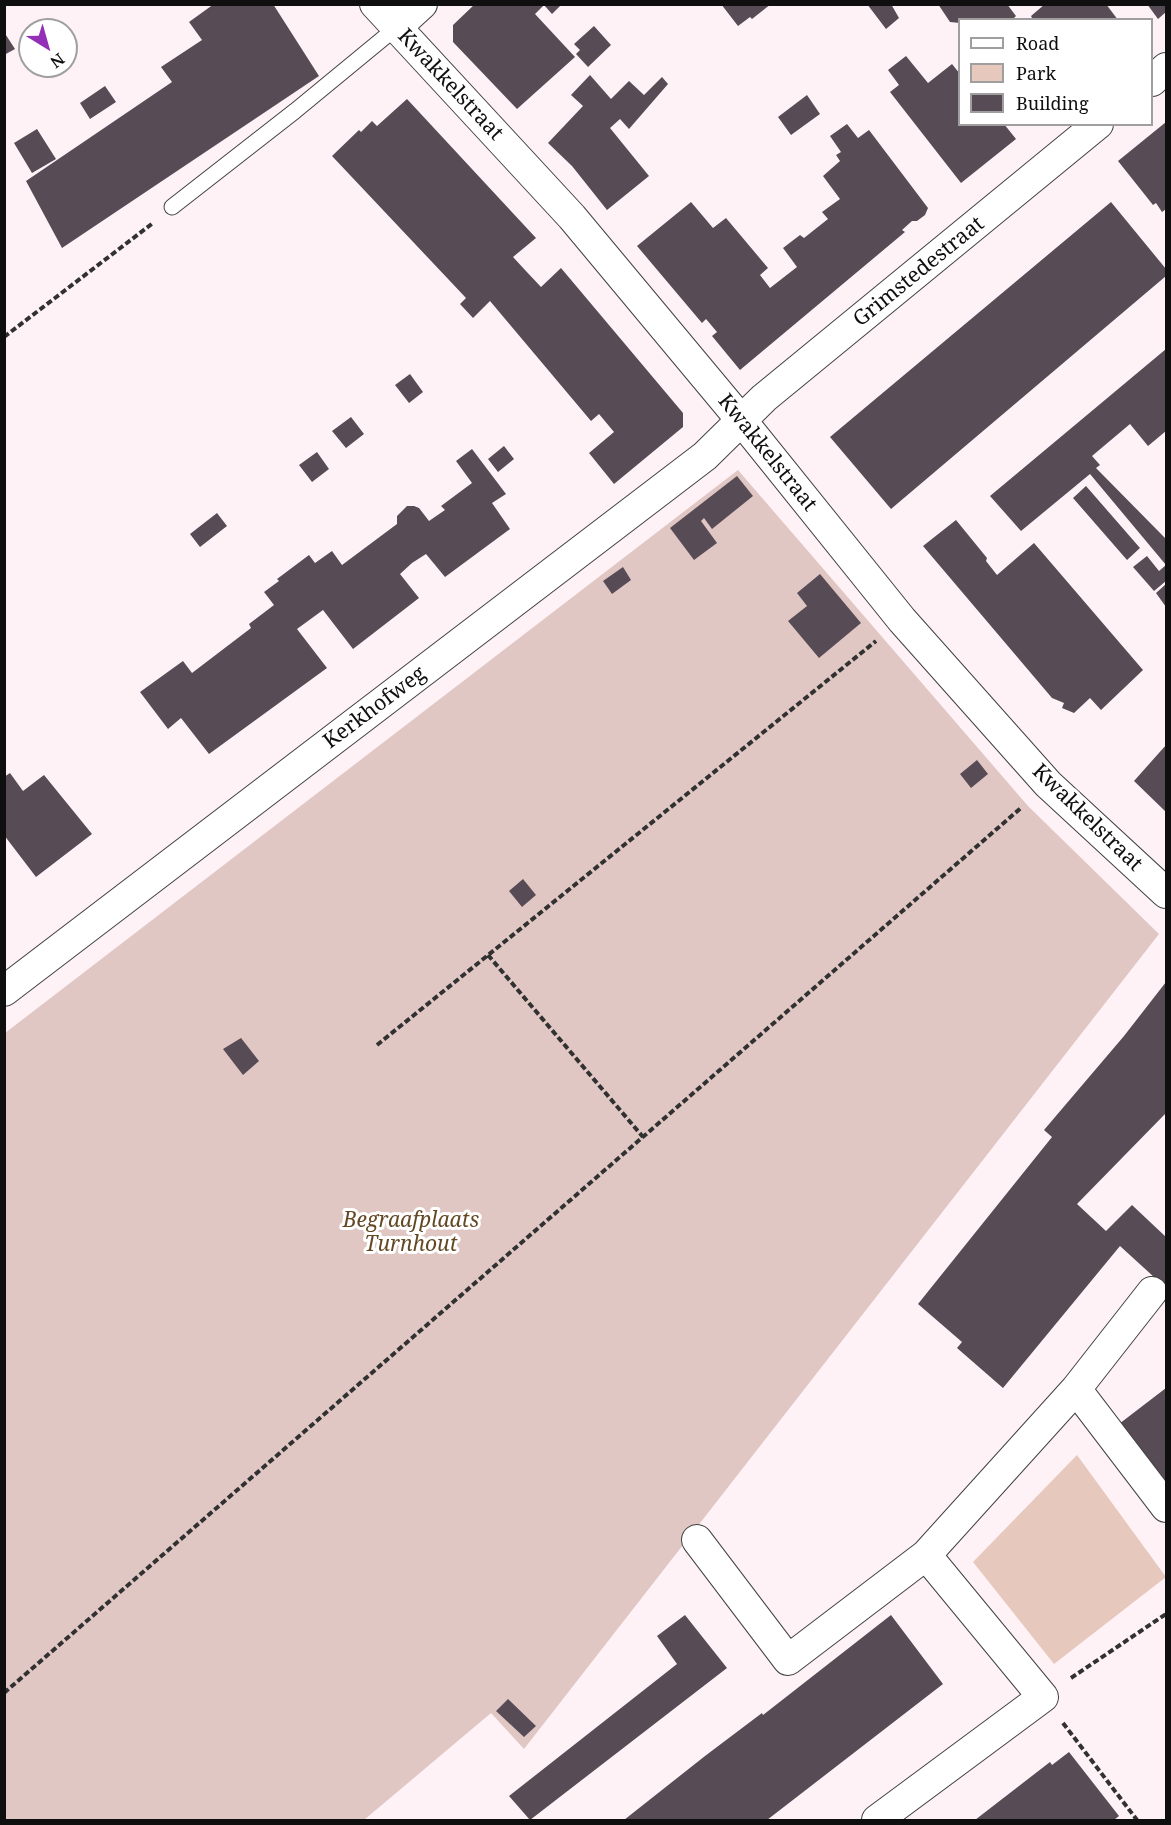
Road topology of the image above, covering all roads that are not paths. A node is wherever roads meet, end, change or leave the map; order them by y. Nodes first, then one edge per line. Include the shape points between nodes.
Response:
1 (375, 4) edge
2 (422, 4) edge
3 (397, 27) junction
4 (1167, 68) edge
5 (1153, 80) edge
6 (1096, 126) edge
7 (172, 207) road end
8 (742, 421) junction
9 (1167, 893) edge
10 (4, 991) edge
11 (1152, 1292) dead end
12 (1076, 1389) junction
13 (1167, 1508) edge
14 (697, 1540) dead end
15 (926, 1555) junction
16 (877, 1821) edge

1 - 3 street, Kwakkelstraat
2 - 3 street
3 - 7 lane
3 - 8 street, Kwakkelstraat via 572,217
4 - 5 street
6 - 8 street, Grimstedestraat via 764,398
8 - 9 street, Kwakkelstraat via 902,620 1048,784
8 - 10 street, Kerkhofweg via 705,456
11 - 12 street
12 - 13 street
12 - 15 street
14 - 15 street via 788,1660
15 - 16 street via 1043,1697

